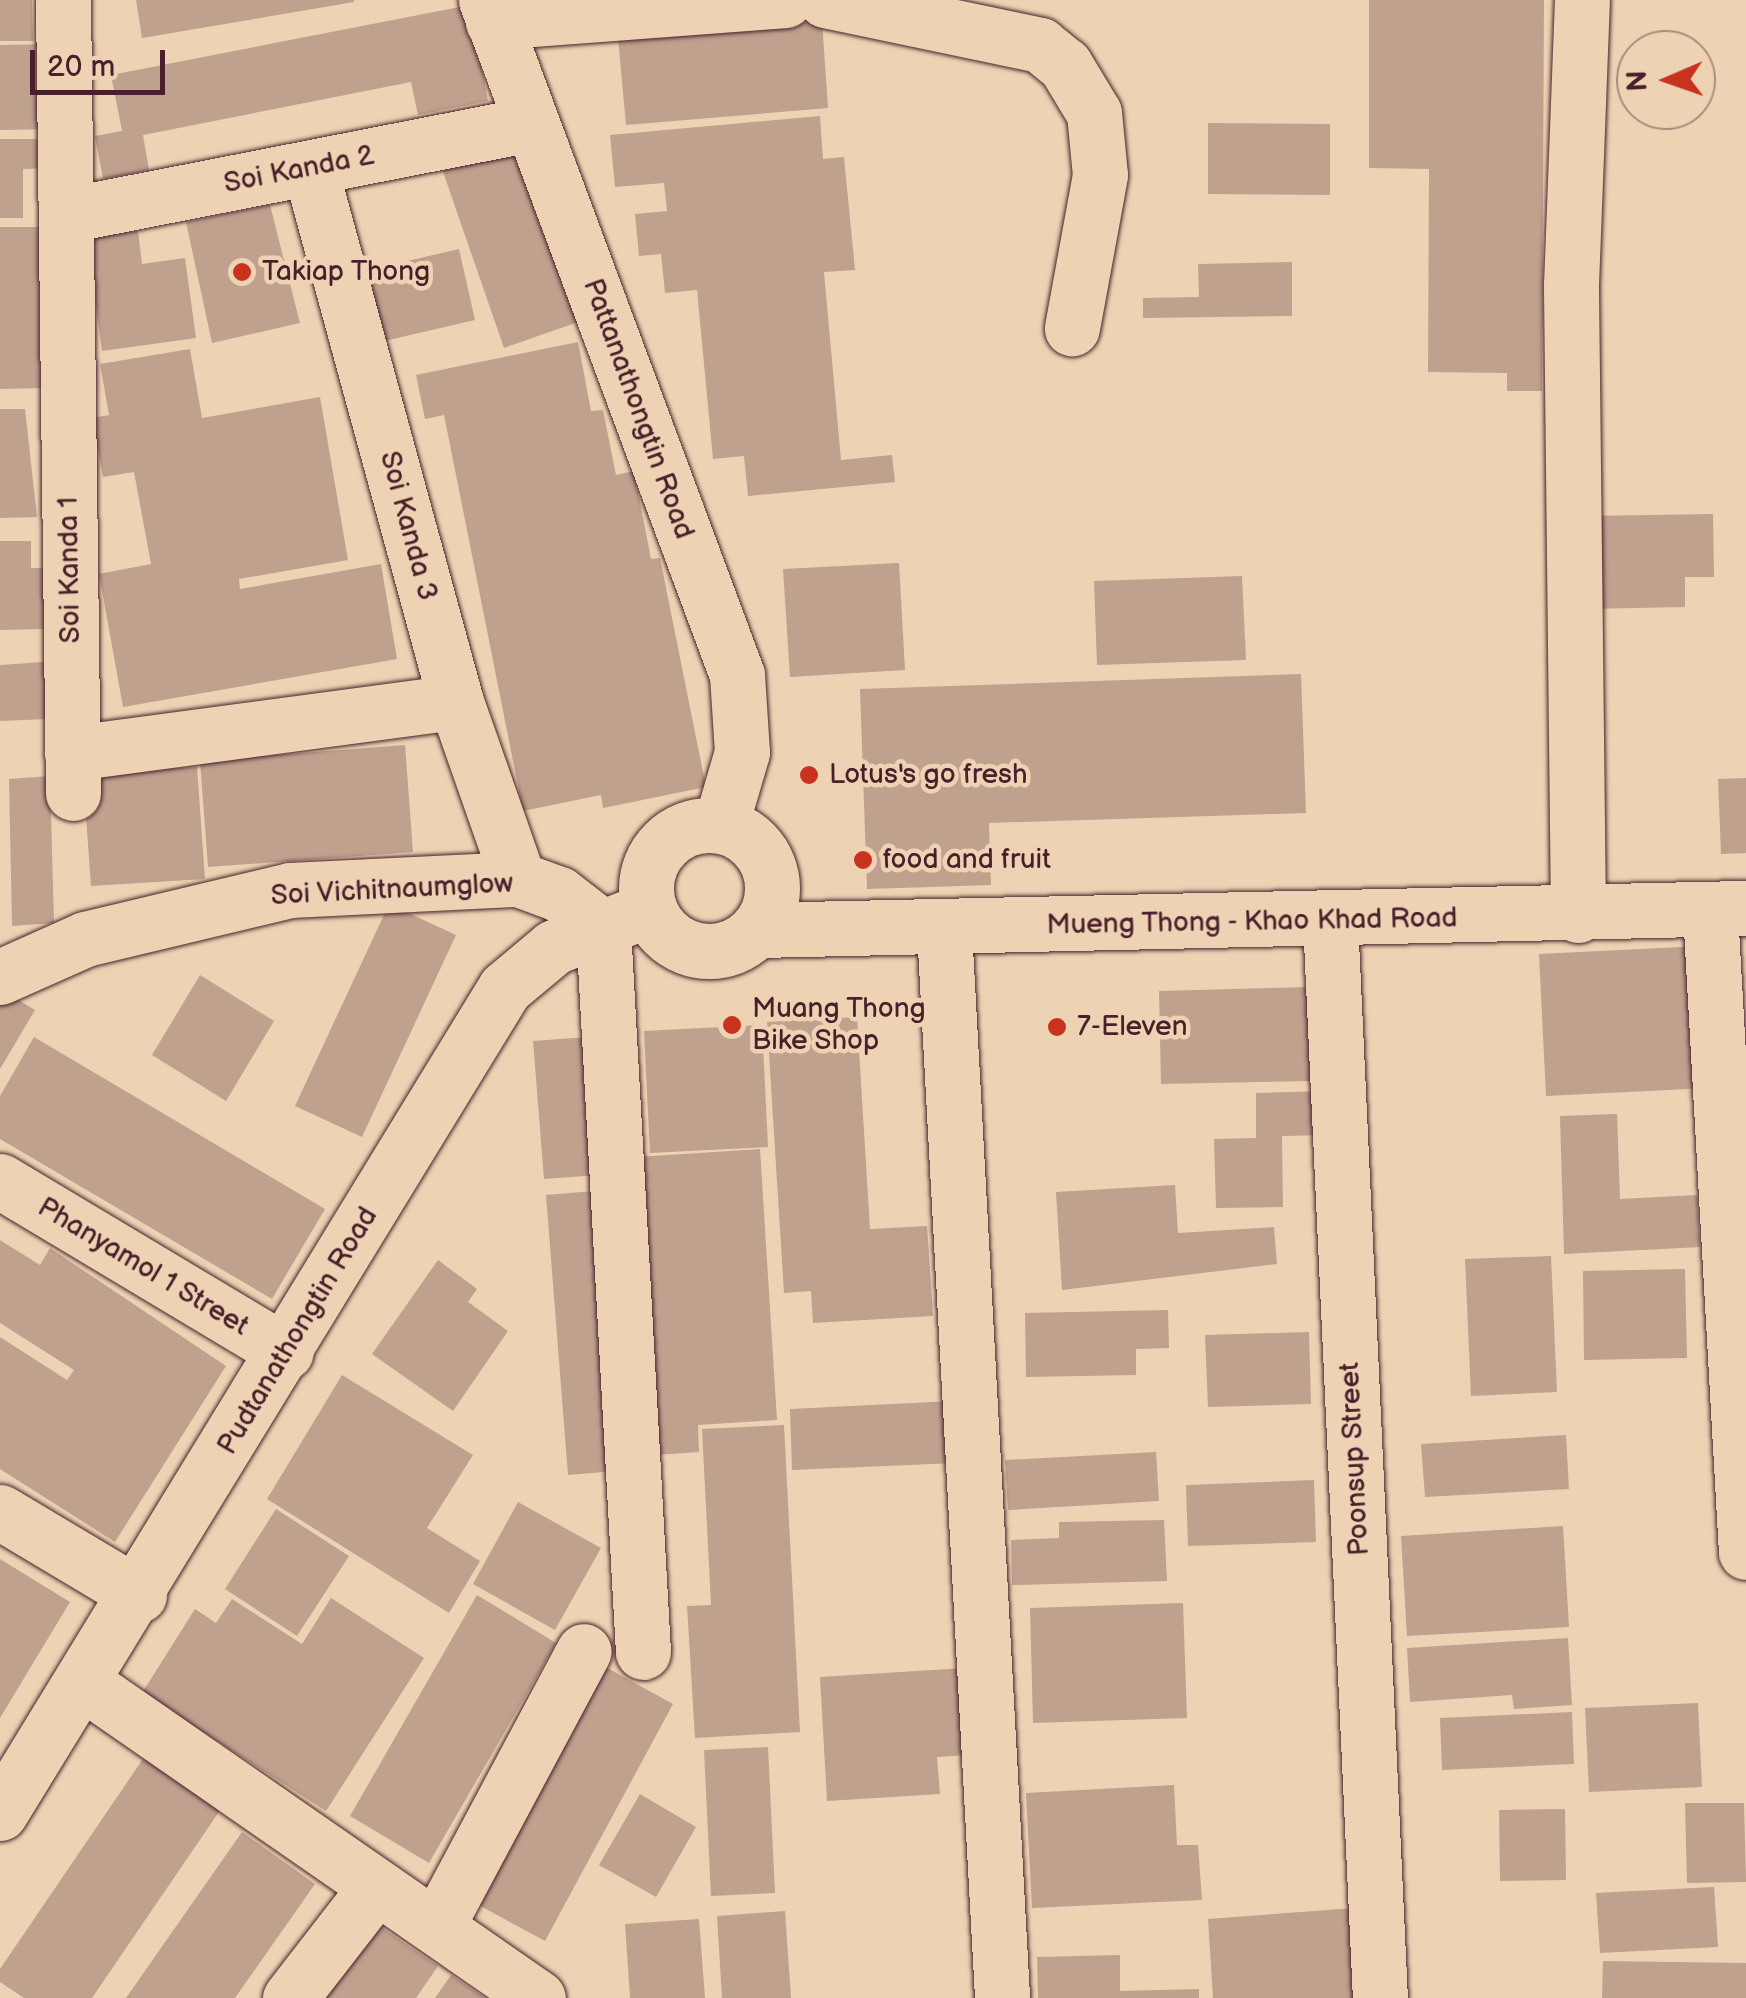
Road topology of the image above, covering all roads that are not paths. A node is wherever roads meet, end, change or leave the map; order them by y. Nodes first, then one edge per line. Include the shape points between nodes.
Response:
1 (63, 0) edge
2 (785, 0) edge
3 (825, 0) edge
4 (1582, 0) edge
5 (489, 11) edge
6 (966, 14) edge
7 (532, 124) junction
8 (310, 168) junction
9 (67, 215) junction
10 (1072, 328) dead end
11 (456, 702) junction
12 (721, 824) junction
13 (518, 879) junction
14 (1728, 910) edge
15 (1578, 915) junction
16 (626, 918) junction
17 (1330, 920) junction
18 (944, 928) junction
19 (758, 930) junction
20 (0, 977) edge
21 (0, 1181) edge
22 (286, 1352) junction
23 (0, 1512) edge
24 (1746, 1552) edge
25 (139, 1595) junction
26 (584, 1651) dead end
27 (643, 1652) dead end
28 (85, 1684) junction
29 (0, 1813) edge
30 (376, 1886) junction
31 (438, 1922) junction
32 (290, 1998) edge
33 (538, 1998) edge
34 (1002, 1998) edge
35 (1380, 1998) edge

1 - 9 street, Soi Kanda 1
2 - 5 street
3 - 6 street
4 - 15 street via 1572,285
5 - 7 street, Pattanathongtin Road
6 - 10 street via 1040,44 1066,65 1094,113 1100,175
7 - 8 street, Soi Kanda 2
7 - 12 street, Pattanathongtin Road via 737,675 742,752
8 - 9 street, Soi Kanda 2
8 - 11 street, Soi Kanda 3
9 - 11 street, Soi Kanda 1 via 73,773
11 - 13 street, Soi Kanda 3
12 - 16 street via 688,826 660,845
12 - 19 street via 752,838 770,866 773,900
13 - 16 street, Soi Vichitnaumglow
13 - 20 street, Soi Vichitnaumglow via 290,890 76,926
14 - 15 street, Mueng Thong - Khao Khad Road
14 - 24 street
15 - 17 street, Mueng Thong - Khao Khad Road
16 - 19 street via 698,951 731,948
16 - 22 street, Pudtanathongtin Road via 554,947 505,988
16 - 27 street
17 - 18 street, Mueng Thong - Khao Khad Road
17 - 35 street, Poonsup Street
18 - 19 street, Mueng Thong - Khao Khad Road
18 - 34 street
21 - 22 street, Phanyamol 1 Street
22 - 25 street, Pudtanathongtin Road
23 - 25 street
25 - 28 street, Pudtanathongtin Road
26 - 31 street
28 - 29 street, Pudtanathongtin Road
28 - 30 street
30 - 31 street
30 - 32 street
31 - 33 street

